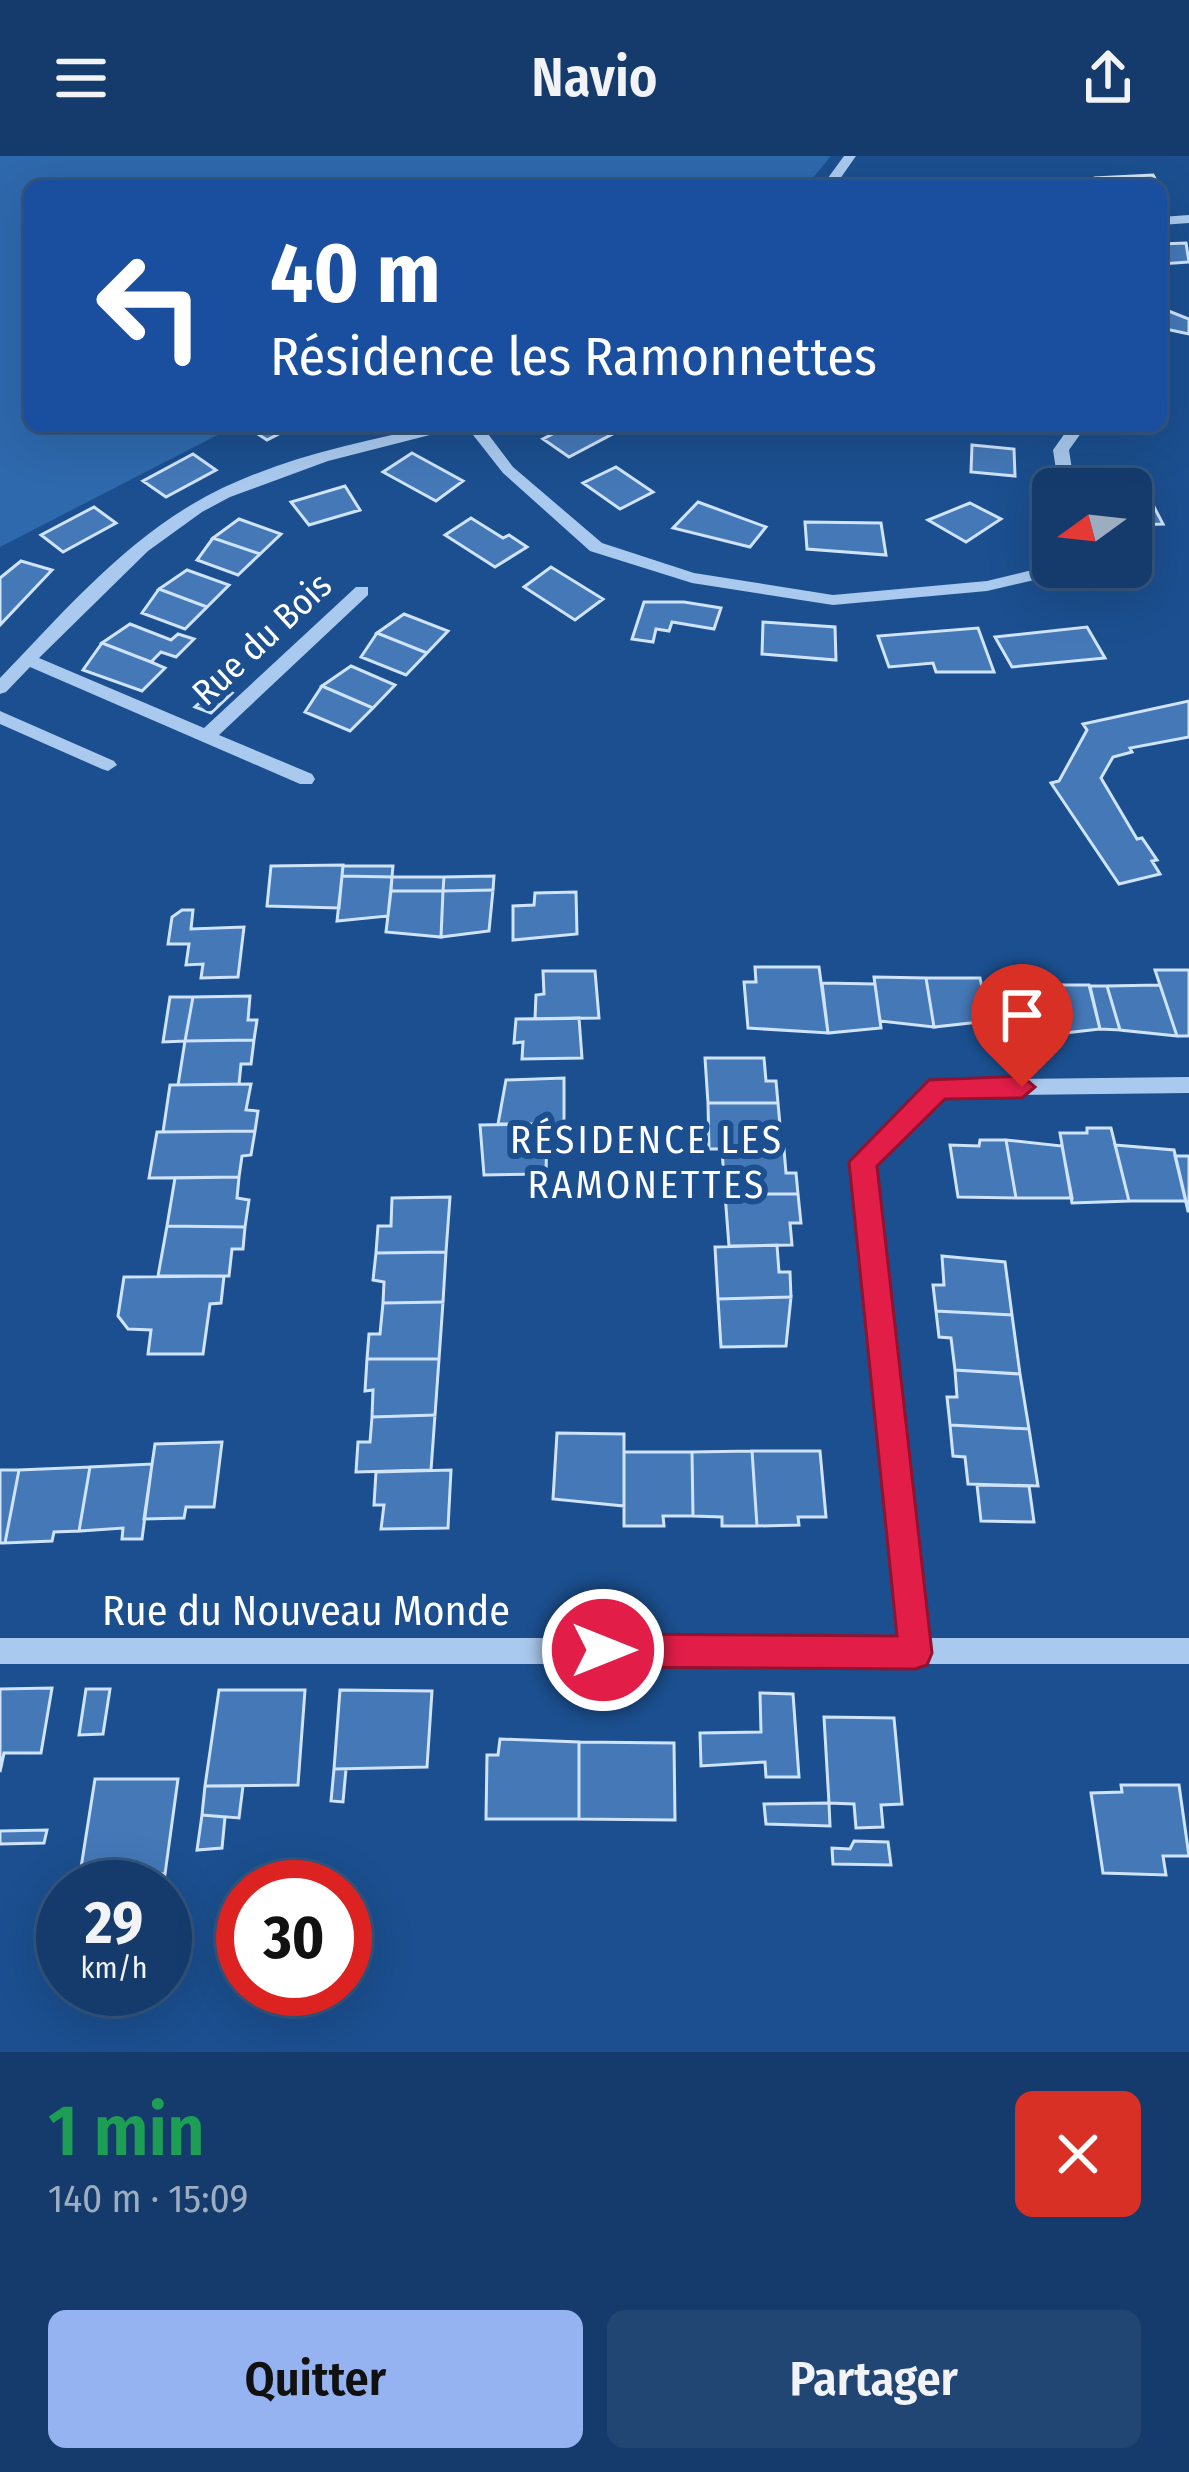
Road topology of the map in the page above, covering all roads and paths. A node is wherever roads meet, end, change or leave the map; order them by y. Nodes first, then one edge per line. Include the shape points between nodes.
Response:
1 (427, 432) edge
2 (479, 432) edge
3 (1074, 432) edge
4 (1063, 468) edge
5 (1032, 575) edge
6 (362, 591) dead end
7 (28, 660) junction
8 (0, 688) edge
9 (0, 717) edge
10 (207, 736) junction
11 (107, 765) dead end
12 (306, 779) dead end
13 (1189, 1084) edge
14 (0, 1651) edge
15 (1189, 1652) edge
16 (915, 1653) junction

1 - 7 street via 197,508 111,575
2 - 5 street via 508,470 596,547 692,578 833,600
3 - 4 street via 1060,450
6 - 10 street, Rue du Bois
7 - 8 street
7 - 10 street, Rue du Bois
9 - 11 street
10 - 12 street, Rue du Bois
13 - 16 street via 938,1088 863,1162
14 - 16 street, Rue du Nouveau Monde
15 - 16 street, Rue du Nouveau Monde

